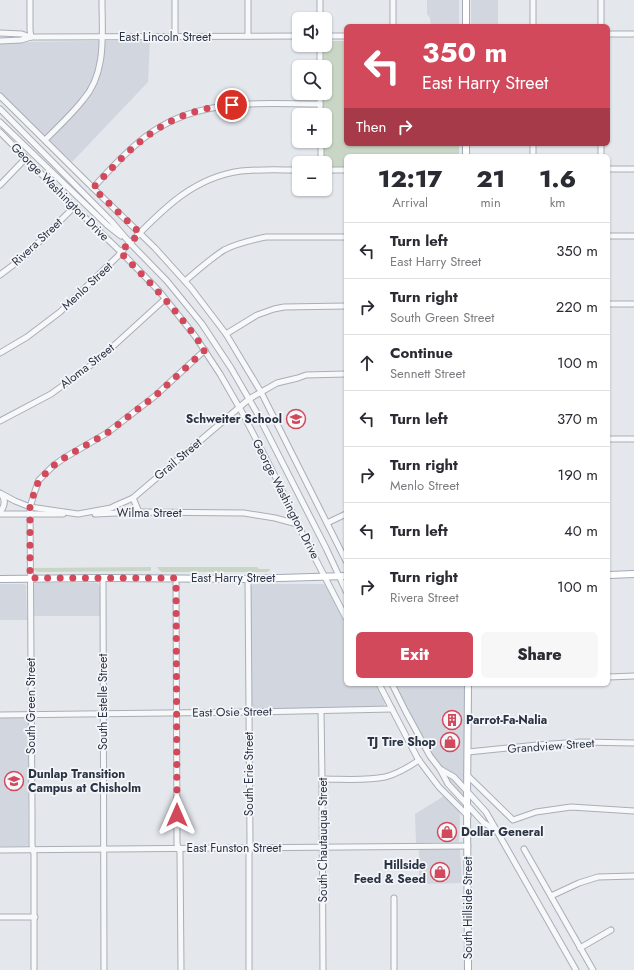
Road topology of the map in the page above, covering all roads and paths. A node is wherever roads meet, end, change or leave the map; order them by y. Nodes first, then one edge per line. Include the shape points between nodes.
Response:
1 (30, 0) edge
2 (102, 0) edge
3 (175, 0) edge
4 (248, 0) edge
5 (320, 0) edge
6 (393, 0) edge
7 (466, 0) edge
8 (533, 0) edge
9 (601, 0) edge
10 (320, 12) edge
11 (393, 24) edge
12 (466, 24) edge
13 (533, 24) edge
14 (601, 24) edge
15 (0, 33) edge
16 (610, 34) edge
17 (634, 34) edge
18 (248, 36) junction
19 (292, 36) edge
20 (332, 36) edge
21 (344, 36) edge
22 (31, 37) junction
23 (102, 37) junction
24 (175, 37) junction
25 (0, 41) edge
26 (0, 96) edge
27 (320, 100) edge
28 (320, 104) junction
29 (320, 108) edge
30 (0, 109) edge
31 (0, 122) edge
32 (0, 132) edge
33 (45, 140) junction
34 (26, 158) junction
35 (610, 169) edge
36 (634, 169) edge
37 (292, 170) edge
38 (332, 170) edge
39 (344, 170) edge
40 (0, 185) edge
41 (93, 188) junction
42 (74, 207) junction
43 (140, 233) junction
44 (610, 236) edge
45 (634, 236) edge
46 (344, 237) edge
47 (130, 243) junction
48 (120, 252) junction
49 (0, 275) edge
50 (185, 281) junction
51 (165, 299) junction
52 (610, 304) edge
53 (634, 304) edge
54 (344, 306) edge
55 (226, 334) junction
56 (205, 350) junction
57 (0, 353) edge
58 (344, 374) edge
59 (261, 392) junction
60 (249, 399) junction
61 (239, 407) junction
62 (0, 421) edge
63 (634, 439) edge
64 (610, 440) edge
65 (0, 493) edge
66 (133, 498) junction
67 (30, 506) junction
68 (139, 512) junction
69 (0, 513) edge
70 (78, 514) junction
71 (30, 515) junction
72 (344, 515) edge
73 (327, 523) junction
74 (297, 524) junction
75 (344, 557) edge
76 (634, 574) edge
77 (610, 575) edge
78 (325, 576) junction
79 (343, 576) edge
80 (30, 578) junction
81 (103, 578) junction
82 (176, 578) junction
83 (0, 579) edge
84 (248, 579) junction
85 (344, 614) edge
86 (634, 676) edge
87 (610, 677) edge
88 (380, 686) edge
89 (393, 686) edge
90 (468, 686) edge
91 (392, 709) junction
92 (321, 711) junction
93 (249, 712) junction
94 (104, 713) junction
95 (176, 713) junction
96 (0, 714) edge
97 (32, 714) junction
98 (634, 742) edge
99 (468, 752) junction
100 (419, 760) junction
101 (440, 769) junction
102 (467, 774) junction
103 (322, 779) junction
104 (467, 791) junction
105 (467, 805) junction
106 (634, 810) edge
107 (468, 816) junction
108 (497, 832) junction
109 (468, 846) junction
110 (179, 848) junction
111 (249, 848) junction
112 (323, 848) junction
113 (33, 849) junction
114 (104, 849) junction
115 (524, 849) dead end
116 (0, 850) edge
117 (634, 876) edge
118 (551, 896) junction
119 (394, 898) dead end
120 (0, 917) edge
121 (34, 917) junction
122 (611, 930) dead end
123 (580, 948) junction
124 (34, 970) edge
125 (104, 970) edge
126 (181, 970) edge
127 (249, 970) edge
128 (323, 970) edge
129 (394, 970) edge
130 (468, 970) edge
131 (576, 970) edge
132 (592, 970) edge

1 - 22 street
2 - 23 street
3 - 24 street
4 - 18 street
5 - 10 street
6 - 11 street
7 - 12 main road
8 - 13 street
9 - 14 street
15 - 22 street, East Lincoln Street
16 - 17 street
18 - 19 street, East Lincoln Street
18 - 24 street, East Lincoln Street
20 - 21 street
22 - 23 street, East Lincoln Street
22 - 25 street, East Lincoln Street
23 - 24 street, East Lincoln Street
23 - 33 street via 96,80 84,100
26 - 33 street, George Washington Drive
27 - 28 street
28 - 29 street
28 - 41 street via 242,104 189,114 145,137
30 - 47 street
31 - 47 street via 107,225
32 - 34 street, George Washington Drive
33 - 41 street, George Washington Drive
34 - 40 street
34 - 42 street, George Washington Drive
35 - 36 street
37 - 43 street, Menlo Street via 247,171 217,177 182,194
38 - 39 street
41 - 43 street, George Washington Drive
42 - 48 street, George Washington Drive
42 - 49 street, Rivera Street via 24,256
43 - 47 street, Menlo Street
43 - 50 street, George Washington Drive
44 - 45 street
46 - 50 street via 266,237 253,240 225,249
47 - 48 street, Menlo Street
47 - 60 street via 167,281 202,324
48 - 51 street, George Washington Drive
48 - 57 street, Menlo Street via 60,312 27,337
50 - 55 street, George Washington Drive
51 - 56 street, George Washington Drive
51 - 62 street, Aloma Street via 98,360 50,394
52 - 53 street
54 - 55 street via 274,308
55 - 59 street, George Washington Drive
56 - 61 street, George Washington Drive
56 - 67 street, South Green Street via 155,396 107,433 64,458 49,470 39,480
58 - 59 street, Grail Street via 306,375 277,383
59 - 60 street, Grail Street
59 - 73 street, George Washington Drive
60 - 61 street, Grail Street
60 - 79 street
61 - 66 street, Grail Street
61 - 74 street, George Washington Drive
63 - 64 street
65 - 67 street
65 - 69 street via 5,502
66 - 68 street
66 - 70 street, Grail Street via 111,508
67 - 70 street
67 - 71 street, South Green Street
68 - 70 street, Wilma Street
68 - 74 street, Wilma Street via 244,513
69 - 71 street, Wilma Street
70 - 71 street, Wilma Street
71 - 80 street, South Green Street
72 - 73 street
73 - 75 street, George Washington Drive
74 - 78 street, George Washington Drive
76 - 77 main road
78 - 79 main road, East Harry Street
78 - 84 main road, East Harry Street
78 - 85 street, George Washington Drive
80 - 81 main road, East Harry Street
80 - 83 main road, East Harry Street
80 - 97 street, South Green Street
81 - 82 main road, East Harry Street
81 - 94 street, South Estelle Street
82 - 84 main road, East Harry Street
82 - 95 street
84 - 93 street, South Erie Street
86 - 87 street
88 - 91 street
89 - 101 street via 430,756
90 - 99 main road
91 - 92 street, East Osie Street
91 - 100 street
92 - 93 street, East Osie Street
92 - 103 street, South Chautauqua Street
93 - 95 street, East Osie Street
93 - 111 street, South Erie Street
94 - 95 street, East Osie Street
94 - 97 street, East Osie Street
94 - 114 street, South Estelle Street
95 - 110 street
96 - 97 street, East Osie Street
97 - 113 street, South Green Street
98 - 99 street, Grandview Street via 537,745
99 - 102 main road
100 - 103 street via 386,777
100 - 107 street via 439,787
101 - 104 street via 454,777
101 - 105 street via 448,784
102 - 104 main road, South Hillside Street
102 - 106 street via 513,820 536,812 571,807
103 - 112 street, South Chautauqua Street
104 - 105 main road, South Hillside Street
104 - 108 street via 486,812
105 - 107 main road, South Hillside Street
105 - 108 street
107 - 109 main road, South Hillside Street
108 - 131 street
109 - 112 street, East Funston Street
109 - 130 main road, South Hillside Street
110 - 111 street, East Funston Street
110 - 114 street, East Funston Street
110 - 126 street
111 - 112 street, East Funston Street
111 - 127 street, South Erie Street
112 - 128 street, South Chautauqua Street
113 - 114 street, East Funston Street
113 - 116 street, East Funston Street
113 - 121 street, South Green Street
114 - 125 street, South Estelle Street
115 - 118 street
117 - 118 street via 598,877
118 - 123 street
119 - 129 street
120 - 121 street
121 - 124 street, South Green Street
122 - 123 street
123 - 132 street

